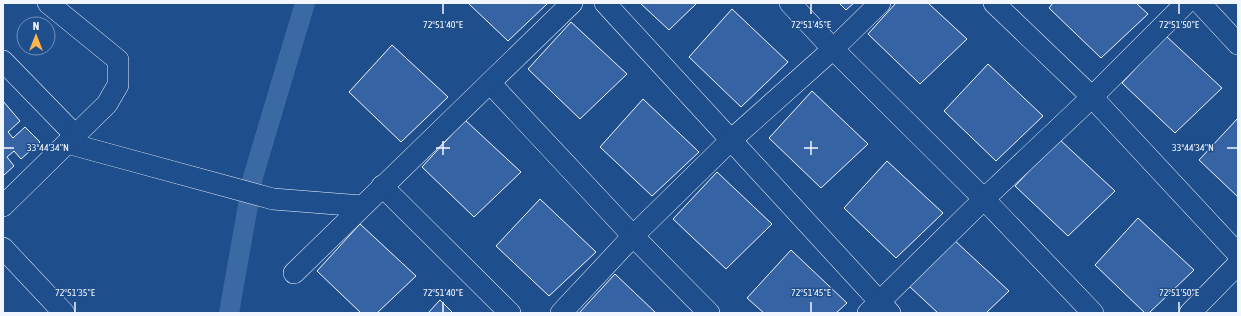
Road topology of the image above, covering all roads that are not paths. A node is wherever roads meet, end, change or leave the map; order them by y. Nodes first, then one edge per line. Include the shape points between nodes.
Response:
1 (48, 3) edge
2 (572, 3) edge
3 (605, 3) edge
4 (790, 3) edge
5 (880, 3) edge
6 (994, 3) edge
7 (1186, 3) edge
8 (1200, 3) edge
9 (1238, 44) edge
10 (833, 48) junction
11 (3, 61) edge
12 (490, 83) junction
13 (1092, 97) junction
14 (71, 139) junction
15 (731, 140) junction
16 (382, 186) junction
17 (984, 200) junction
18 (3, 206) edge
19 (362, 206) junction
20 (633, 236) junction
21 (3, 248) edge
22 (1238, 254) edge
23 (1238, 264) edge
24 (294, 273) dead end
25 (880, 309) edge
26 (64, 313) edge
27 (510, 313) edge
28 (561, 313) edge
29 (709, 313) edge
30 (1093, 313) edge
31 (1190, 313) edge

1 - 14 street via 118,60 118,85 107,104
2 - 12 street
3 - 15 street
4 - 10 street
5 - 10 street
6 - 13 street
7 - 13 street
8 - 9 street
10 - 15 street
10 - 17 street
11 - 14 street
12 - 16 street
12 - 20 street
13 - 17 street
13 - 22 street
14 - 18 street
14 - 19 street via 273,198
15 - 20 street
15 - 25 street
16 - 19 street
16 - 27 street
17 - 25 street
17 - 30 street
19 - 24 street
20 - 28 street
20 - 29 street
21 - 26 street
23 - 31 street

